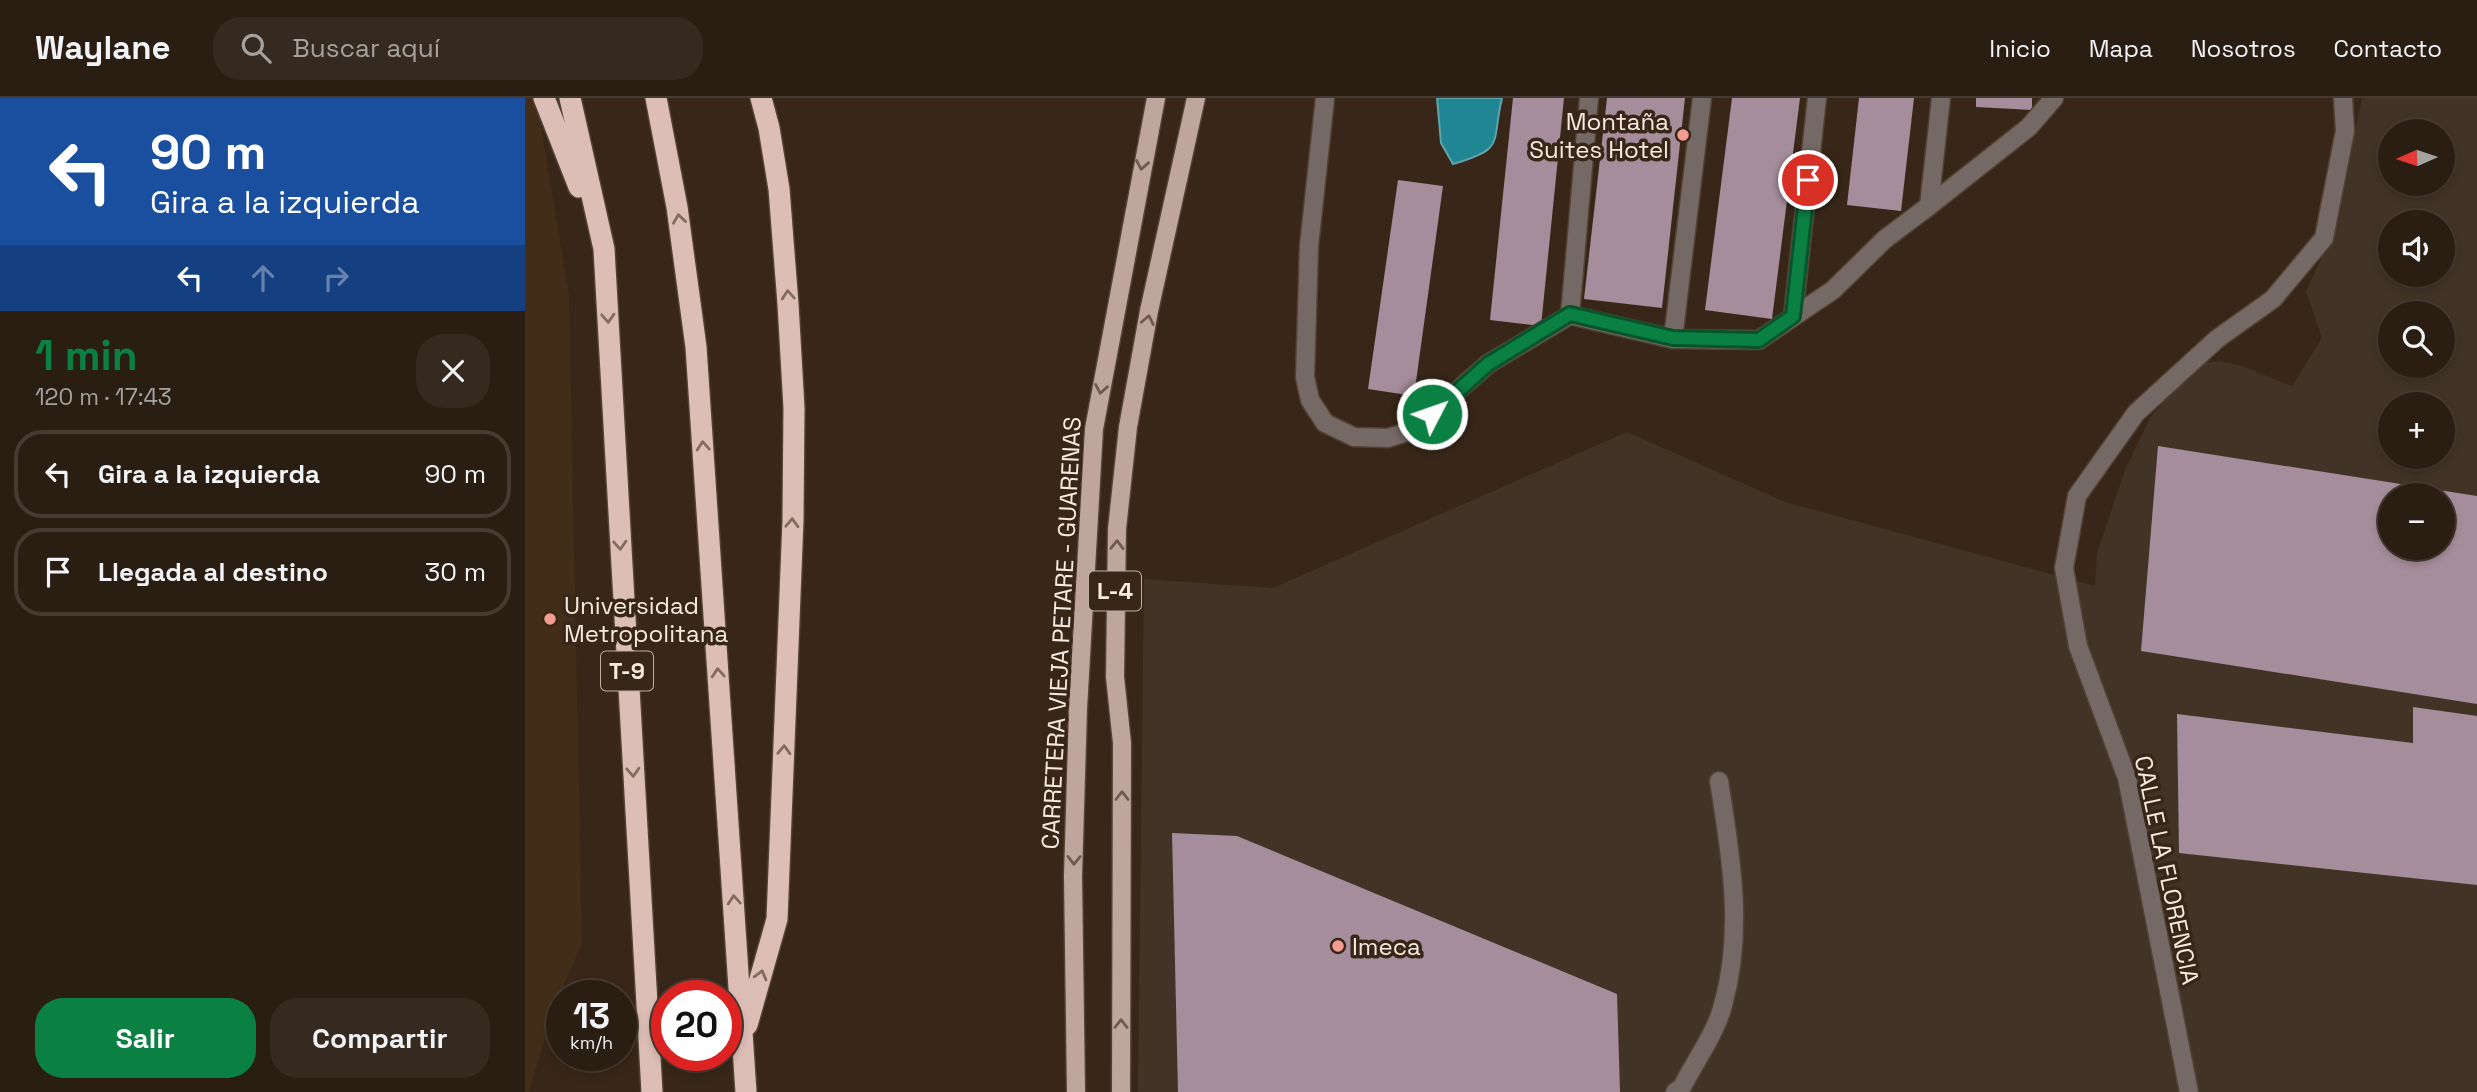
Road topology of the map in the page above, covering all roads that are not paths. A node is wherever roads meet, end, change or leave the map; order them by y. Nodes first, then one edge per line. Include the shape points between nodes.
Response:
1 (544, 98) edge
2 (570, 98) edge
3 (656, 98) edge
4 (761, 98) edge
5 (1156, 98) edge
6 (1196, 98) edge
7 (1325, 98) edge
8 (1589, 98) edge
9 (1702, 98) edge
10 (1817, 98) edge
11 (1941, 98) edge
12 (2054, 98) edge
13 (2343, 98) edge
14 (1929, 206) junction
15 (604, 249) junction
16 (1570, 314) junction
17 (1793, 316) junction
18 (1673, 338) junction
19 (1719, 781) dead end
20 (743, 1041) junction
21 (1121, 1091) edge
22 (652, 1092) edge
23 (746, 1092) edge
24 (1076, 1092) edge
25 (1675, 1092) edge
26 (2189, 1092) edge

1 - 15 highway
2 - 15 highway, T-9
20 -> 3 highway via 696,347
20 -> 4 highway via 777,919 793,520 794,408 787,291 779,189
5 -> 24 main road, CARRETERA VIEJA PETARE - GUARENAS / L-4 via 1094,429 1077,709 1073,876
21 -> 6 main road, CARRETERA VIEJA PETARE - GUARENAS / L-4 via 1117,529 1128,427
7 - 16 street via 1309,246 1305,377 1310,400 1325,423 1354,437 1388,438 1413,430 1488,364
8 - 16 street
9 - 18 street
10 - 17 street
11 - 14 street
12 - 14 street via 2029,127
13 - 26 street, CALLE LA FLORENCIA via 2345,131 2323,238 2273,299 2217,340 2136,414 2077,496 2064,568 2078,646 2127,778
14 - 17 street via 1885,239 1833,290
15 -> 22 highway, T-9
16 - 18 street
17 - 18 street via 1759,340
19 - 25 street via 1731,854 1736,934 1723,1007 1682,1087
20 - 23 highway

